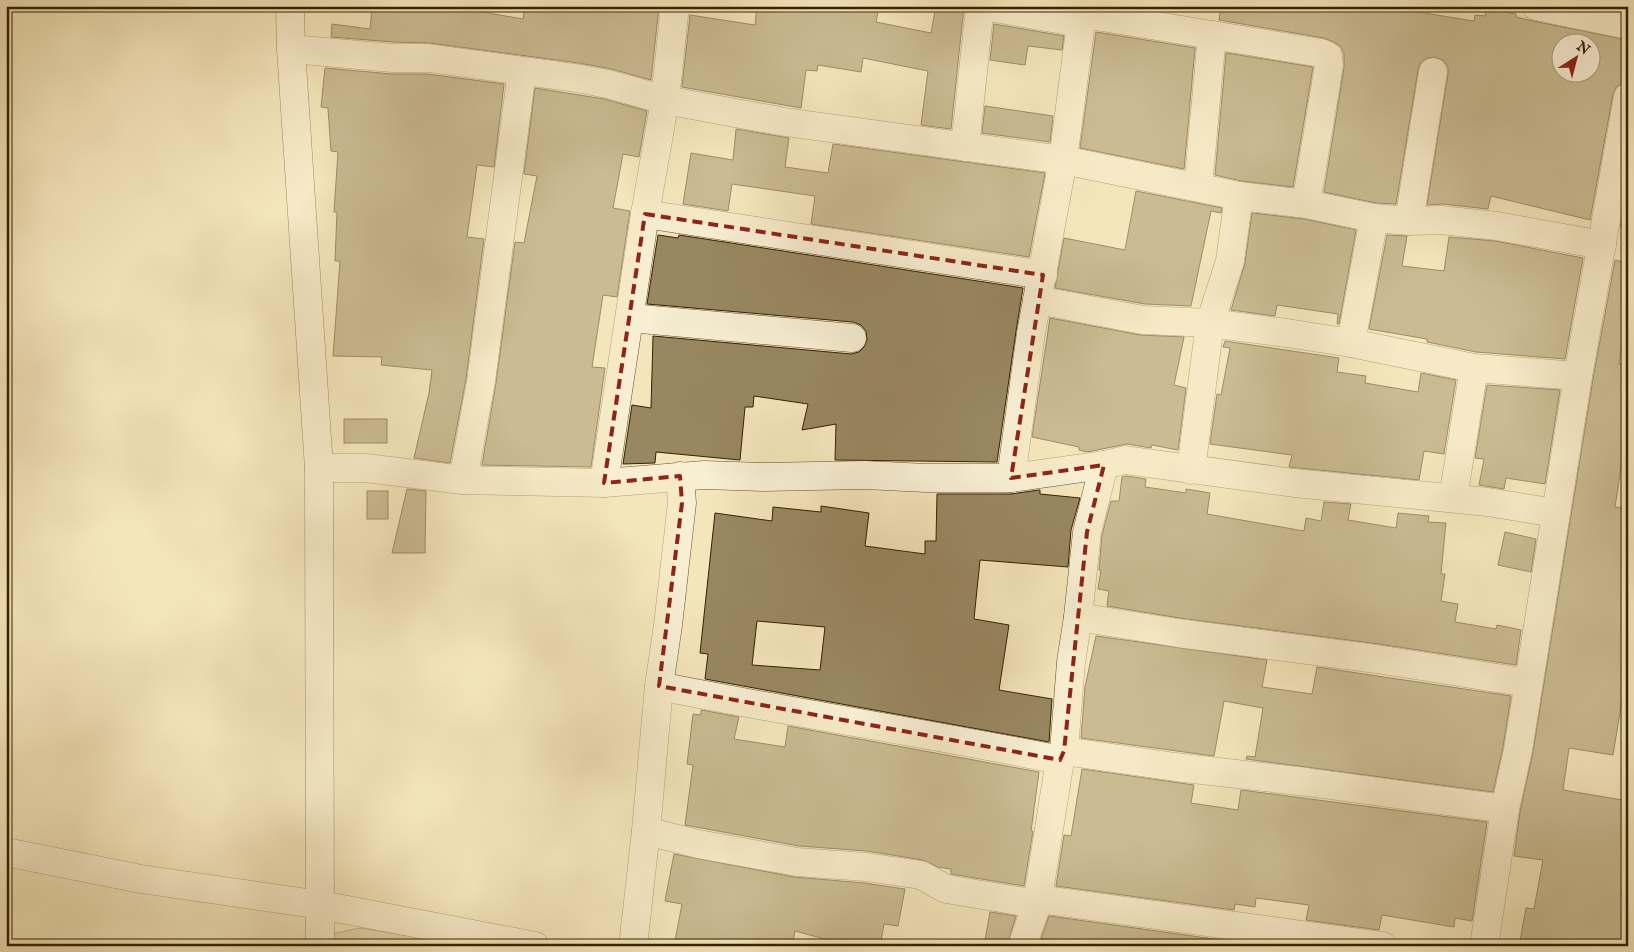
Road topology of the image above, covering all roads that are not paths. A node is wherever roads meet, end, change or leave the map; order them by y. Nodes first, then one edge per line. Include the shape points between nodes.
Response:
1 (290, 6) edge
2 (675, 6) edge
3 (982, 6) edge
4 (1536, 6) edge
5 (1084, 14) edge
6 (1628, 25) edge
7 (1212, 35) junction
8 (291, 49) junction
9 (522, 71) junction
10 (1433, 72) dead end
11 (1628, 97) edge
12 (665, 100) junction
13 (966, 147) junction
14 (1063, 160) junction
15 (1198, 187) junction
16 (1239, 196) junction
17 (1306, 204) junction
18 (645, 214) junction
19 (1374, 218) junction
20 (1409, 221) junction
21 (1602, 245) junction
22 (1040, 288) junction
23 (630, 318) junction
24 (1210, 323) junction
25 (852, 338) dead end
26 (1351, 343) junction
27 (1474, 368) junction
28 (1578, 376) junction
29 (1104, 465) junction
30 (319, 468) junction
31 (1191, 470) junction
32 (680, 476) junction
33 (1011, 478) junction
34 (463, 480) junction
35 (604, 483) junction
36 (1453, 498) junction
37 (1555, 513) junction
38 (1078, 617) junction
39 (1528, 683) junction
40 (659, 686) junction
41 (1062, 756) junction
42 (1505, 809) junction
43 (646, 831) junction
44 (6, 852) edge
45 (1038, 901) junction
46 (321, 905) junction
47 (498, 943) edge
48 (320, 946) edge
49 (535, 946) edge
50 (633, 946) edge
51 (1022, 946) edge
52 (1383, 946) edge
53 (1484, 946) edge

1 - 8 street
2 - 12 street
3 - 5 street
3 - 13 street
4 - 6 street
5 - 7 street
5 - 14 street
7 - 15 street
7 - 17 street via 1328,56
8 - 9 street via 428,58
8 - 30 street
9 - 12 street via 608,84
9 - 34 street via 480,382
10 - 20 street
11 - 21 street
12 - 13 street via 785,122
12 - 18 street
13 - 14 street
14 - 15 street
14 - 22 street
15 - 16 street
16 - 17 street
16 - 24 street via 1230,261
17 - 19 street
18 - 22 street
18 - 23 street
19 - 20 street
19 - 26 street
20 - 21 street via 1441,220 1498,226
21 - 28 street
22 - 24 street via 1143,320
22 - 33 street
23 - 25 street
23 - 35 street
24 - 26 street
24 - 31 street
26 - 27 street
27 - 28 street
27 - 36 street
28 - 37 street
29 - 31 street via 1125,460
29 - 33 street
29 - 38 street via 1087,532
30 - 34 street via 366,468
30 - 46 street
31 - 36 street via 1381,493
32 - 33 street
32 - 35 street
32 - 40 street via 682,503
34 - 35 street
36 - 37 street
37 - 39 street
38 - 39 street
38 - 41 street
39 - 42 street
40 - 41 street via 764,707
40 - 43 street
41 - 42 street via 1307,782
41 - 45 street
42 - 53 street
43 - 45 street via 797,862 921,875 946,889
43 - 50 street
44 - 46 street via 141,878
45 - 51 street
45 - 52 street
46 - 47 street
46 - 48 street
47 - 49 street

